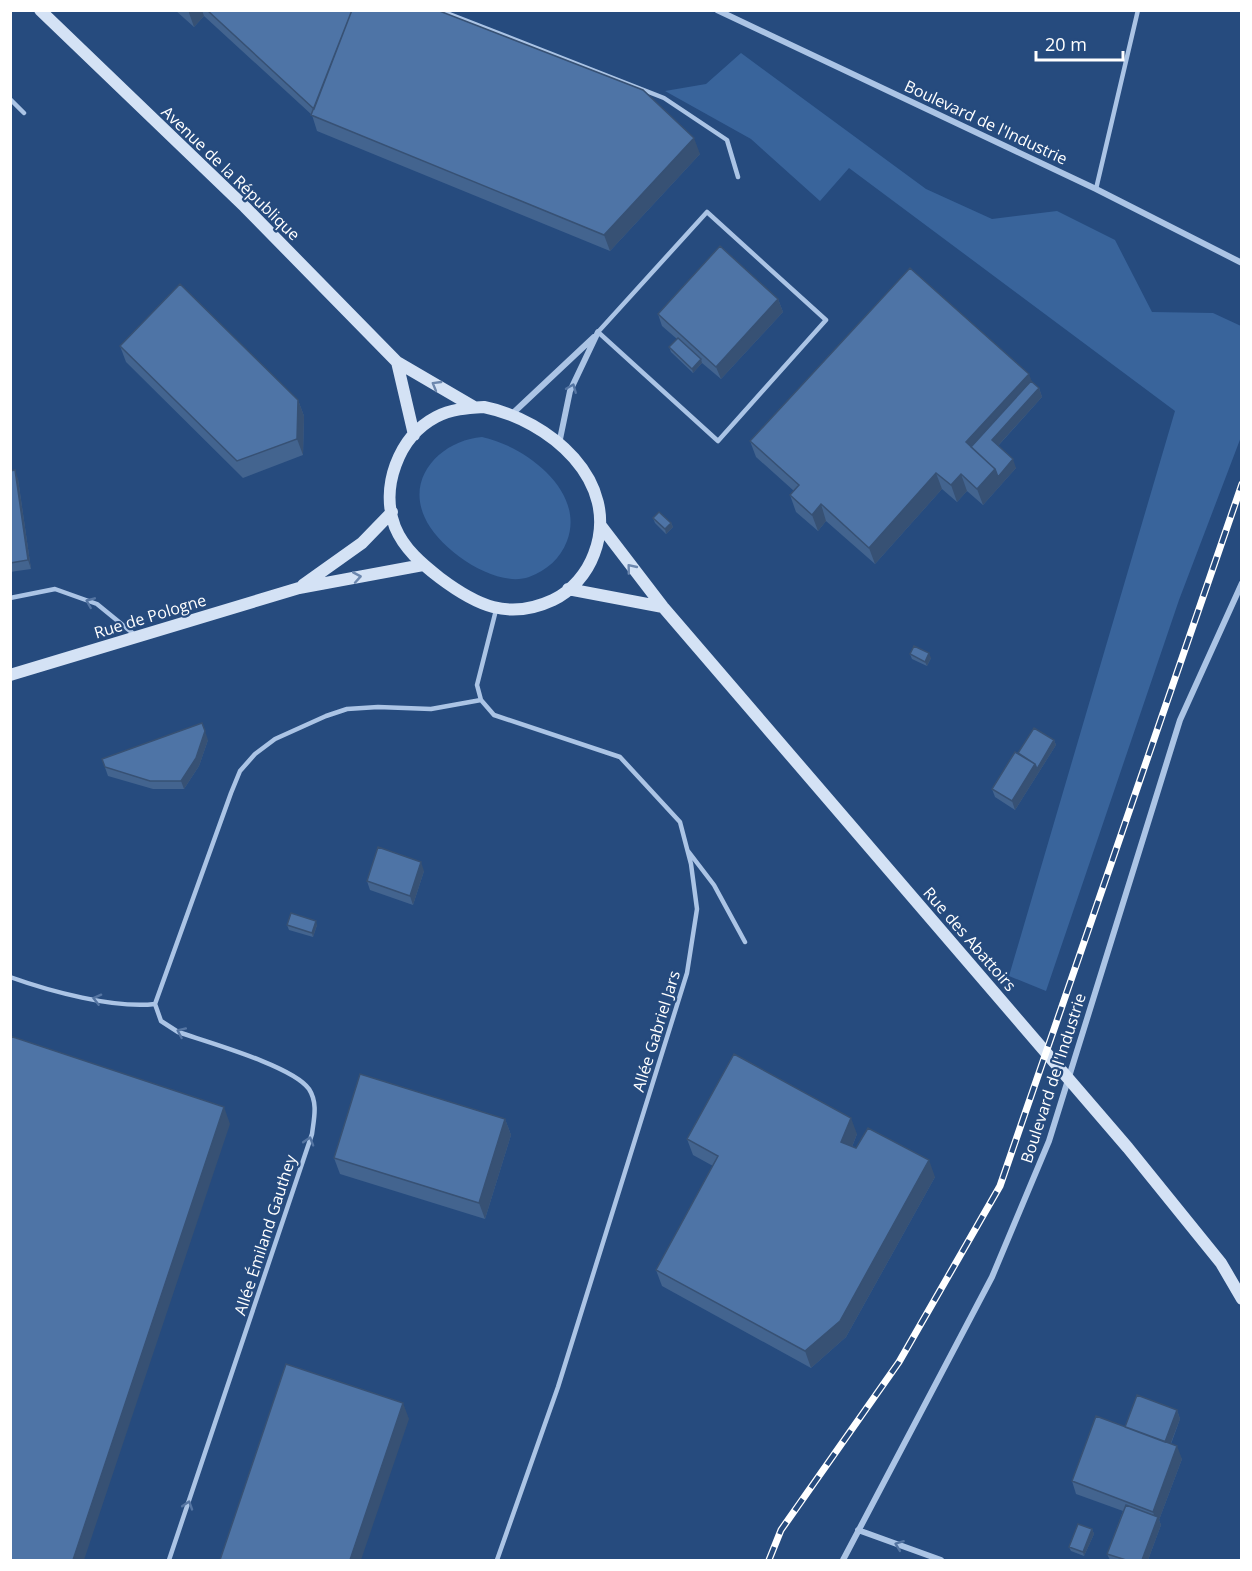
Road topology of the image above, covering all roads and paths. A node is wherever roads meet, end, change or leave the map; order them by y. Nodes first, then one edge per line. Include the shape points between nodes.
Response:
1 (40, 10) edge
2 (439, 10) edge
3 (717, 10) edge
4 (1138, 10) edge
5 (732, 13) edge
6 (10, 99) edge
7 (24, 113) dead end
8 (738, 177) dead end
9 (1096, 189) junction
10 (1242, 263) edge
11 (598, 332) junction
12 (397, 362) junction
13 (475, 408) junction
14 (513, 414) junction
15 (414, 435) junction
16 (558, 445) junction
17 (392, 512) junction
18 (601, 526) junction
19 (423, 565) junction
20 (1242, 583) edge
21 (299, 588) junction
22 (568, 590) junction
23 (10, 598) edge
24 (663, 607) junction
25 (496, 608) junction
26 (137, 637) junction
27 (10, 675) edge
28 (481, 700) junction
29 (687, 849) junction
30 (745, 942) dead end
31 (10, 977) edge
32 (155, 1004) junction
33 (1242, 1299) edge
34 (858, 1530) junction
35 (169, 1560) edge
36 (497, 1560) edge
37 (843, 1560) edge
38 (941, 1560) edge

1 - 12 street, Avenue de la République
2 - 8 lane via 664,98 727,141
3 - 5 street, Boulevard de l'Industrie
4 - 9 lane
5 - 9 street, Boulevard de l'Industrie
6 - 7 lane
9 - 10 street, Boulevard de l'Industrie
11 - 11 lane via 718,441 826,320 707,213
11 - 14 street
16 -> 11 street via 570,391
13 -> 12 street, Avenue de la République
12 - 15 street
13 - 14 street via 484,406
13 - 15 street via 459,408 435,417
14 - 16 street
15 - 17 street via 400,453 391,477
16 - 18 street via 584,467 596,489
17 - 19 street via 407,549
17 - 21 street, Rue de Pologne via 362,543
18 - 22 street via 591,563
24 -> 18 street, Rue des Abattoirs
21 -> 19 street, Rue de Pologne
19 - 25 street via 461,594
20 - 34 street, Boulevard de l'Industrie via 1180,720 1049,1141 992,1277
21 - 26 street, Rue de Pologne
22 - 24 street
22 - 25 street via 532,608
26 -> 23 lane via 97,604 55,589
24 - 33 street, Rue des Abattoirs via 1128,1148 1221,1263
25 - 28 lane via 477,685
26 - 27 street, Rue de Pologne
28 - 29 lane, Allée Gabriel Jars via 494,715 620,757 680,822
28 - 32 lane via 431,709 347,709 275,739 255,754 240,771 231,793
29 - 30 lane via 714,885
29 - 36 lane, Allée Gabriel Jars via 697,909 687,973 558,1387
32 -> 31 lane via 135,1007 111,1003
35 -> 32 lane, Allée Émiland Gauthey via 312,1134 315,1106 309,1089 294,1074 178,1032 160,1021
34 - 37 street, Boulevard de l'Industrie
38 -> 34 street

